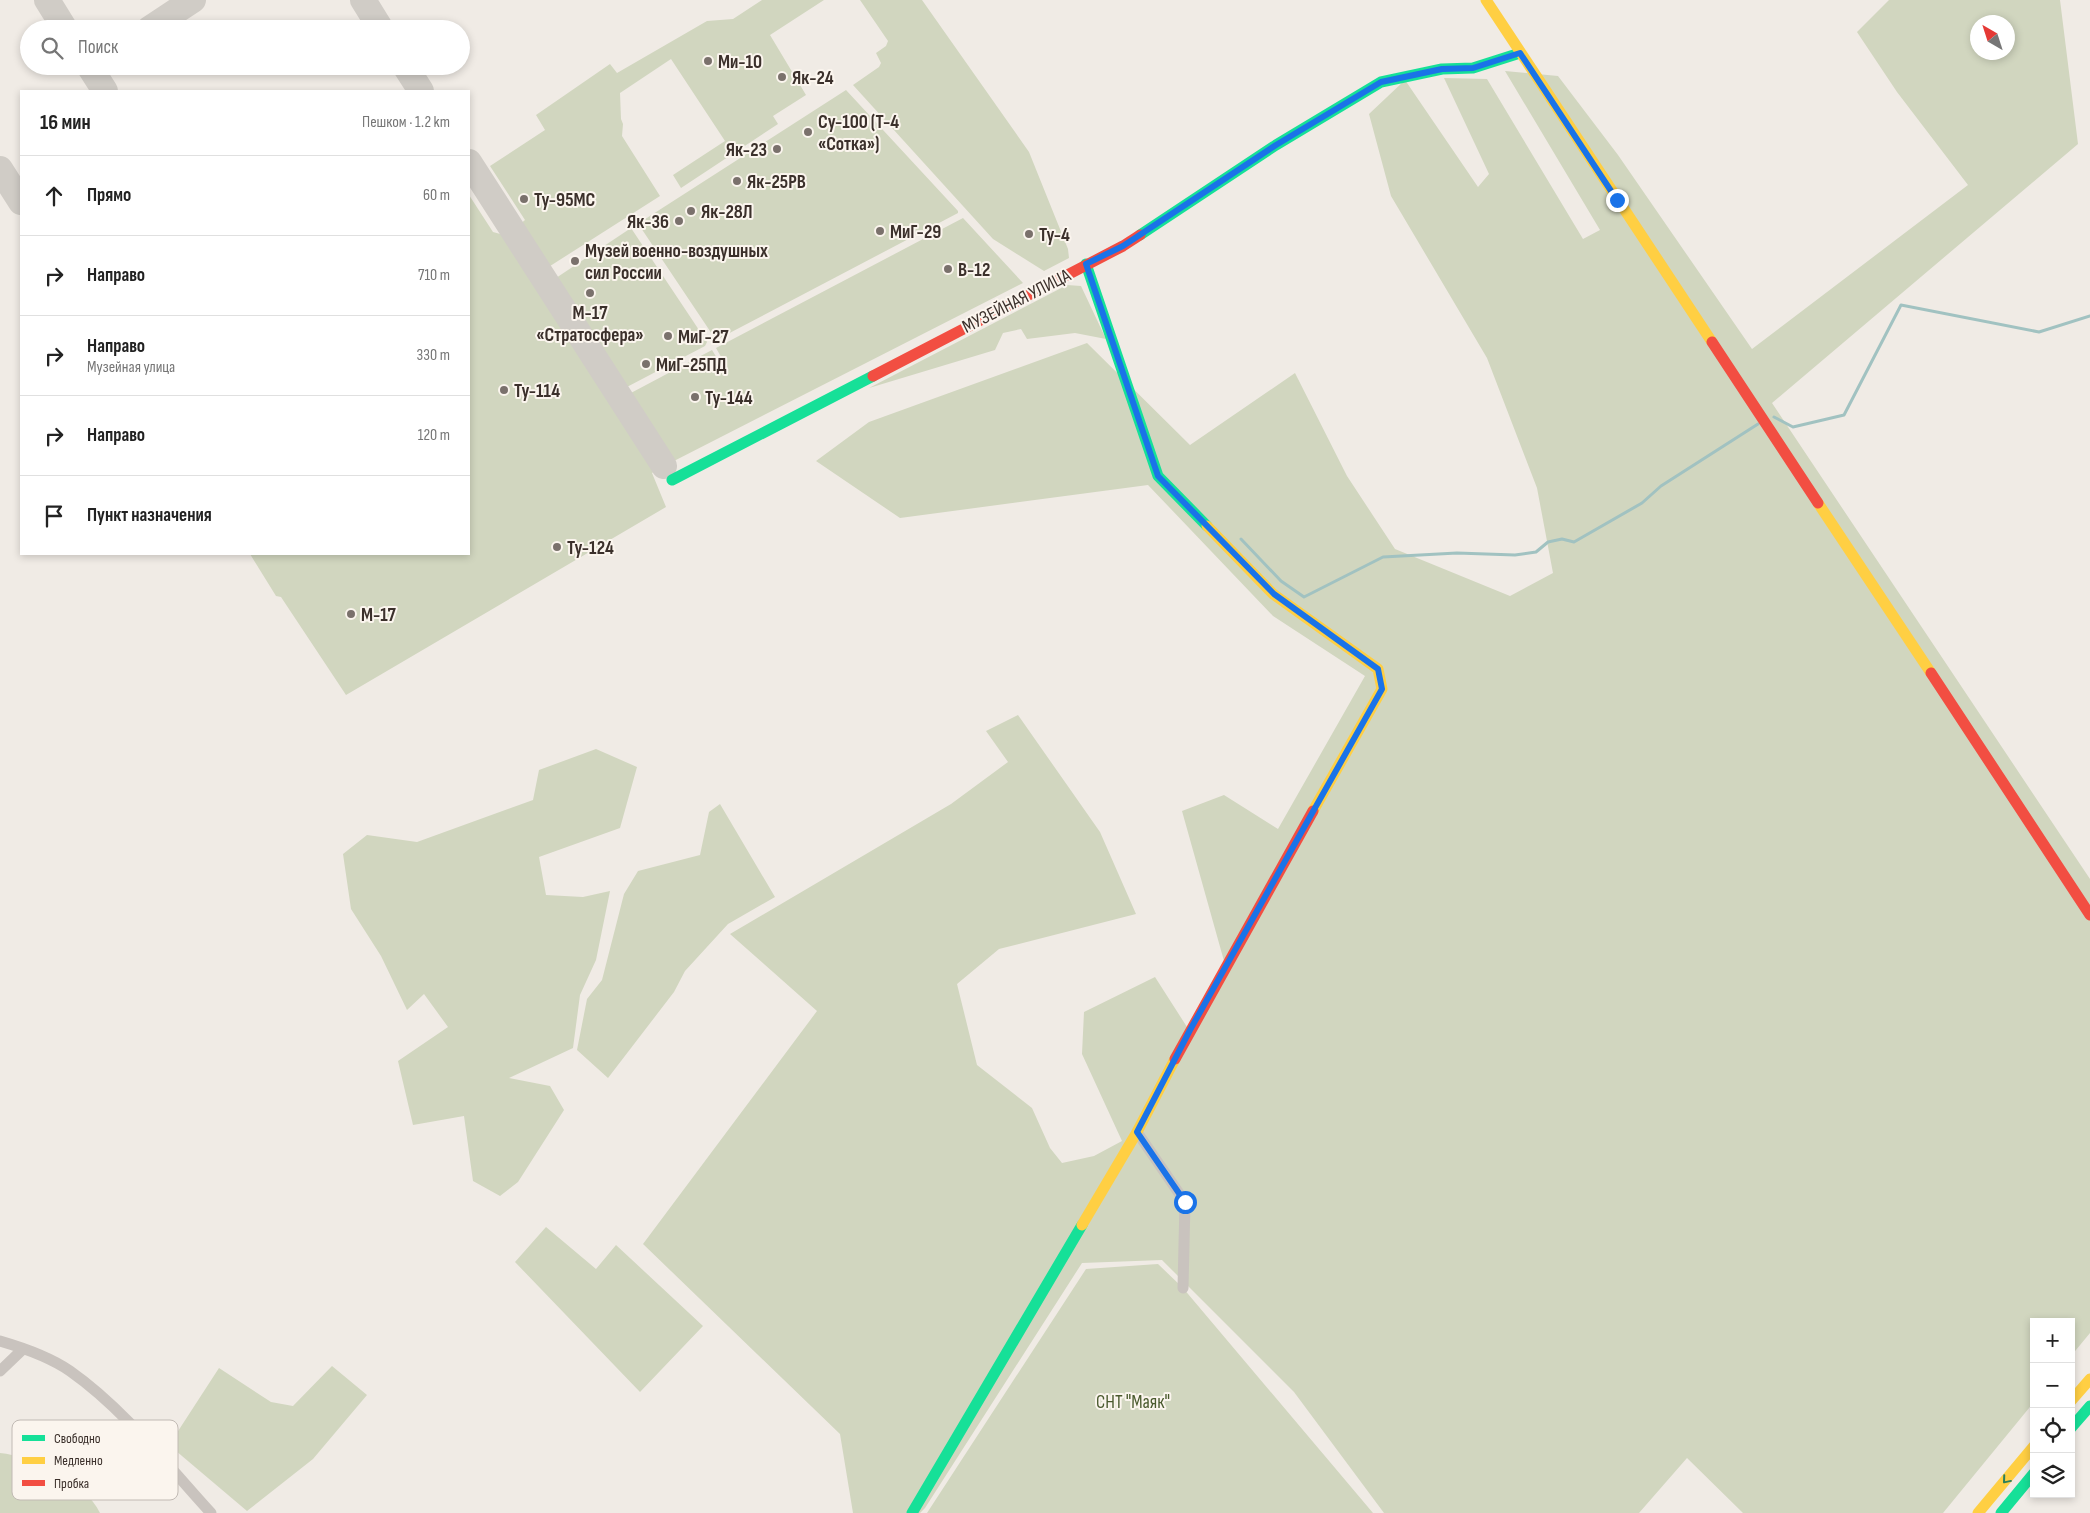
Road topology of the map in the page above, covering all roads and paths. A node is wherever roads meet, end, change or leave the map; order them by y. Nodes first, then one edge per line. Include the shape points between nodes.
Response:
1 (1486, 0) edge
2 (1520, 53) junction
3 (1086, 264) junction
4 (672, 480) dead end
5 (2090, 915) edge
6 (1137, 1132) junction
7 (1183, 1288) dead end
8 (0, 1342) edge
9 (23, 1349) junction
10 (0, 1371) edge
11 (2090, 1379) edge
12 (2075, 1396) edge
13 (2090, 1406) edge
14 (124, 1420) edge
15 (2075, 1423) edge
16 (2030, 1451) edge
17 (178, 1478) edge
18 (2030, 1478) edge
19 (211, 1513) edge
20 (912, 1513) edge
21 (1978, 1513) edge
22 (2001, 1513) edge

1 - 2 main road
2 - 3 main road, МУЗЕЙНАЯ УЛИЦА via 1473,68 1442,69 1381,82 1276,145 1123,246
2 - 5 main road
3 - 4 main road, МУЗЕЙНАЯ УЛИЦА
3 - 6 main road via 1158,476 1274,594 1378,669 1382,689 1190,1030
6 - 7 street via 1185,1202
6 - 20 main road
8 - 9 street
9 - 10 street
9 - 14 street via 62,1366 89,1386
11 - 12 main road
13 - 15 main road
16 -> 21 main road
17 - 19 street
18 - 22 main road

